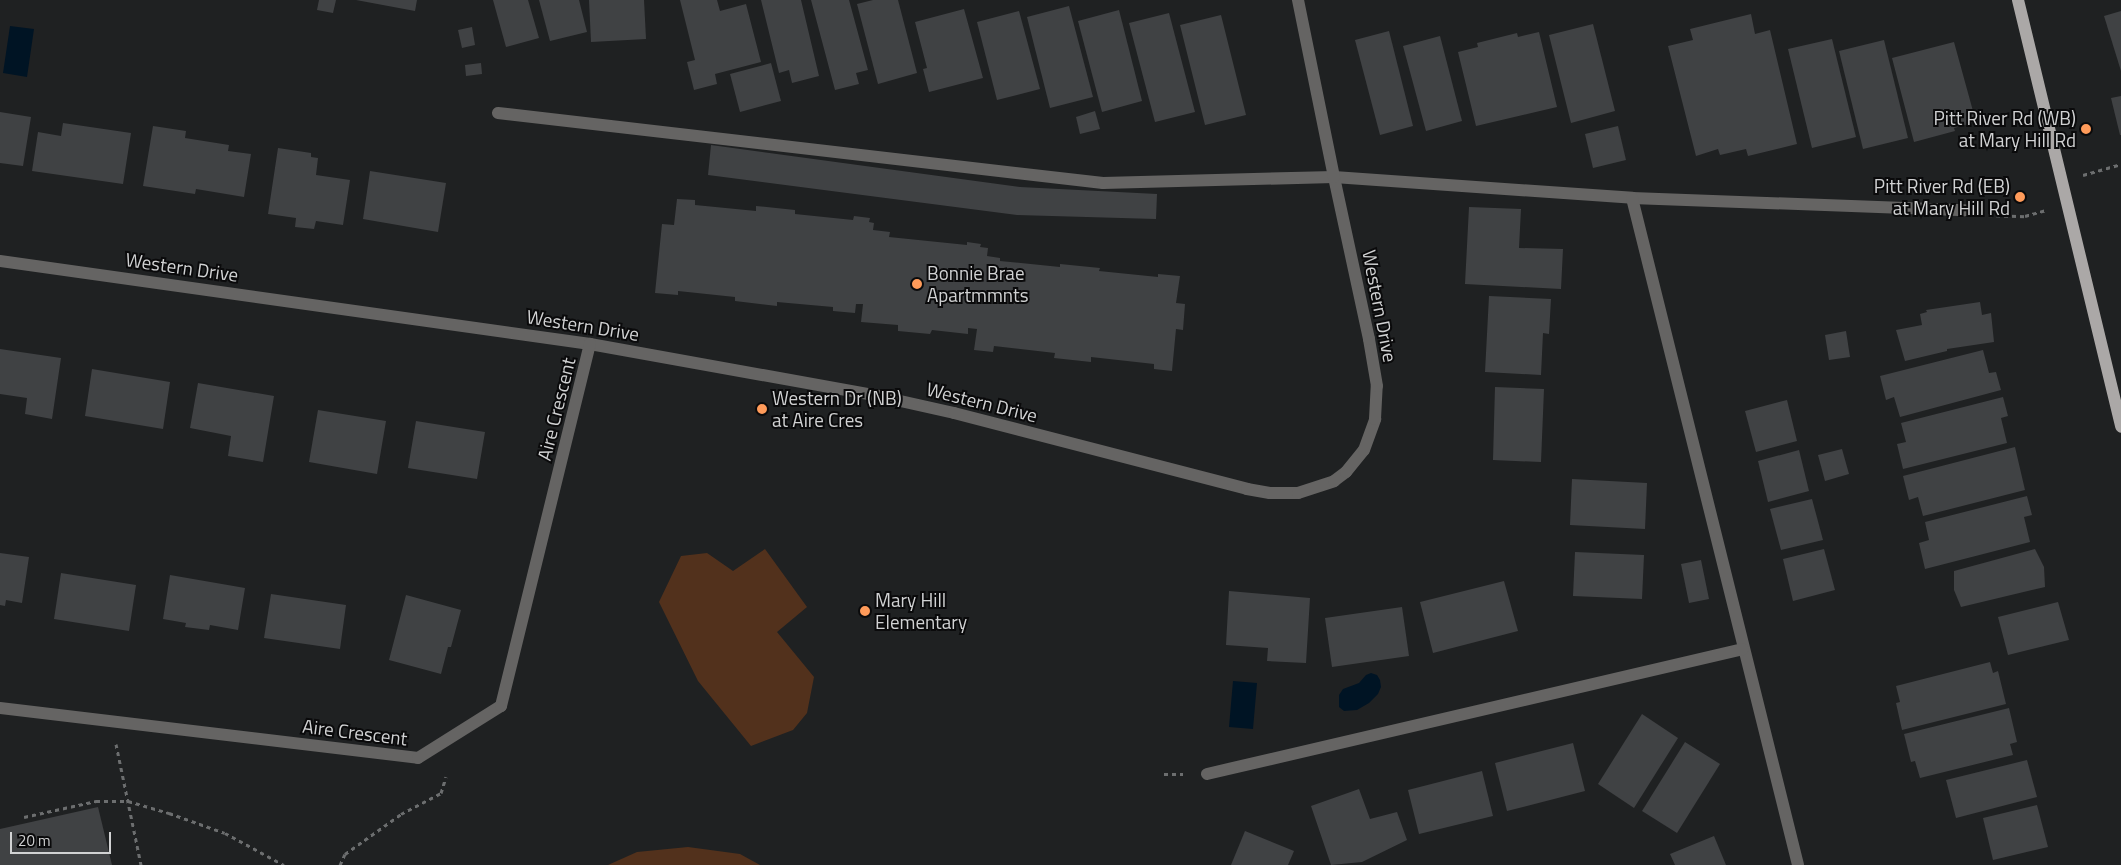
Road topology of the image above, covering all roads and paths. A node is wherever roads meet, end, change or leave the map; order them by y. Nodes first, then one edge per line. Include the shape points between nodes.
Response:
1 (1298, 0) edge
2 (2018, 0) edge
3 (498, 113) dead end
4 (2121, 164) edge
5 (1334, 177) junction
6 (2063, 180) junction
7 (1632, 198) junction
8 (2068, 205) junction
9 (1965, 210) joint
10 (0, 261) edge
11 (590, 344) junction
12 (2121, 427) edge
13 (1743, 649) junction
14 (0, 708) edge
15 (114, 736) dead end
16 (1207, 774) dead end
17 (446, 777) dead end
18 (128, 801) junction
19 (24, 817) dead end
20 (141, 865) edge
21 (284, 865) edge
22 (340, 865) edge
23 (1798, 865) edge

1 - 5 street, Western Drive
2 - 6 main road
3 - 5 street via 1103,183
4 - 6 path
5 - 7 street
5 - 11 street, Western Drive via 1369,339 1377,404 1370,436 1355,462 1334,481 1311,491 1284,494 1246,489 915,404
6 - 8 main road
7 - 9 street
7 - 13 street
8 - 9 path via 2025,216 1972,214
8 - 12 main road
10 - 11 street, Western Drive
11 - 14 street, Aire Crescent via 501,706 418,758
13 - 16 street
13 - 23 street
15 - 18 path
17 - 22 path via 441,793 401,814 344,854
18 - 19 path via 96,801
18 - 20 path
18 - 21 path via 225,833

